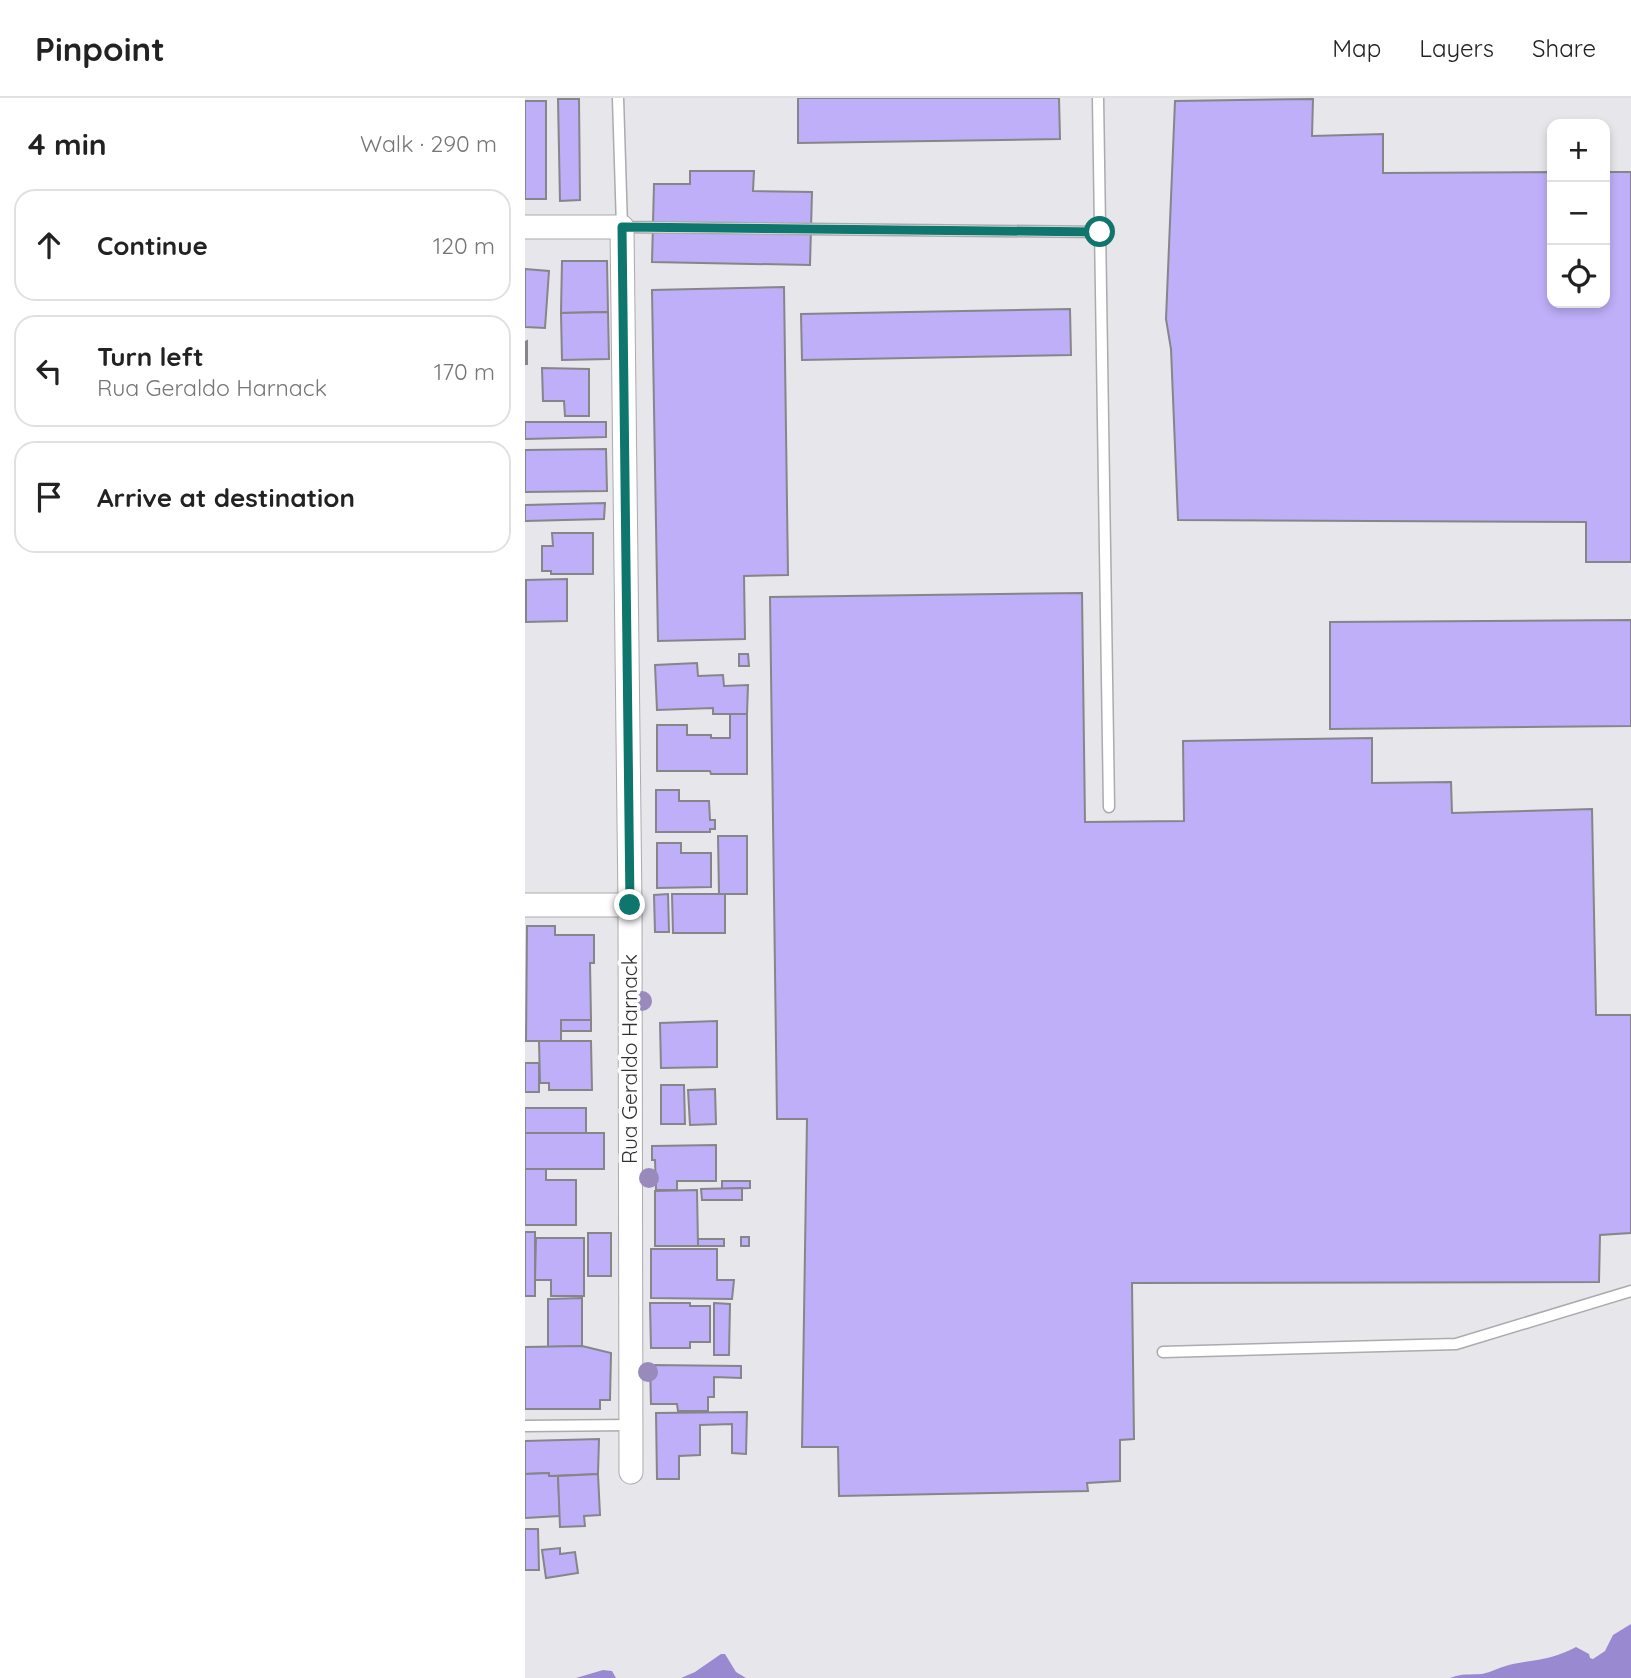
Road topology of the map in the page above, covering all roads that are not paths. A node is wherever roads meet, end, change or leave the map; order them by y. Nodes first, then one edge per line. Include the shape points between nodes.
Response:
1 (618, 98) edge
2 (1098, 98) edge
3 (622, 227) junction
4 (525, 228) edge
5 (1100, 232) junction
6 (1109, 807) dead end
7 (525, 905) edge
8 (630, 905) junction
9 (1631, 1292) edge
10 (1163, 1352) dead end
11 (631, 1425) junction
12 (525, 1426) edge
13 (631, 1472) dead end

1 - 3 lane
2 - 5 lane
3 - 4 street
3 - 5 lane
3 - 8 street, Rua Geraldo Harnack
5 - 6 lane
7 - 8 street
8 - 11 street, Rua Geraldo Harnack
9 - 10 lane via 1456,1345
11 - 12 lane
11 - 13 street, Rua Geraldo Harnack

